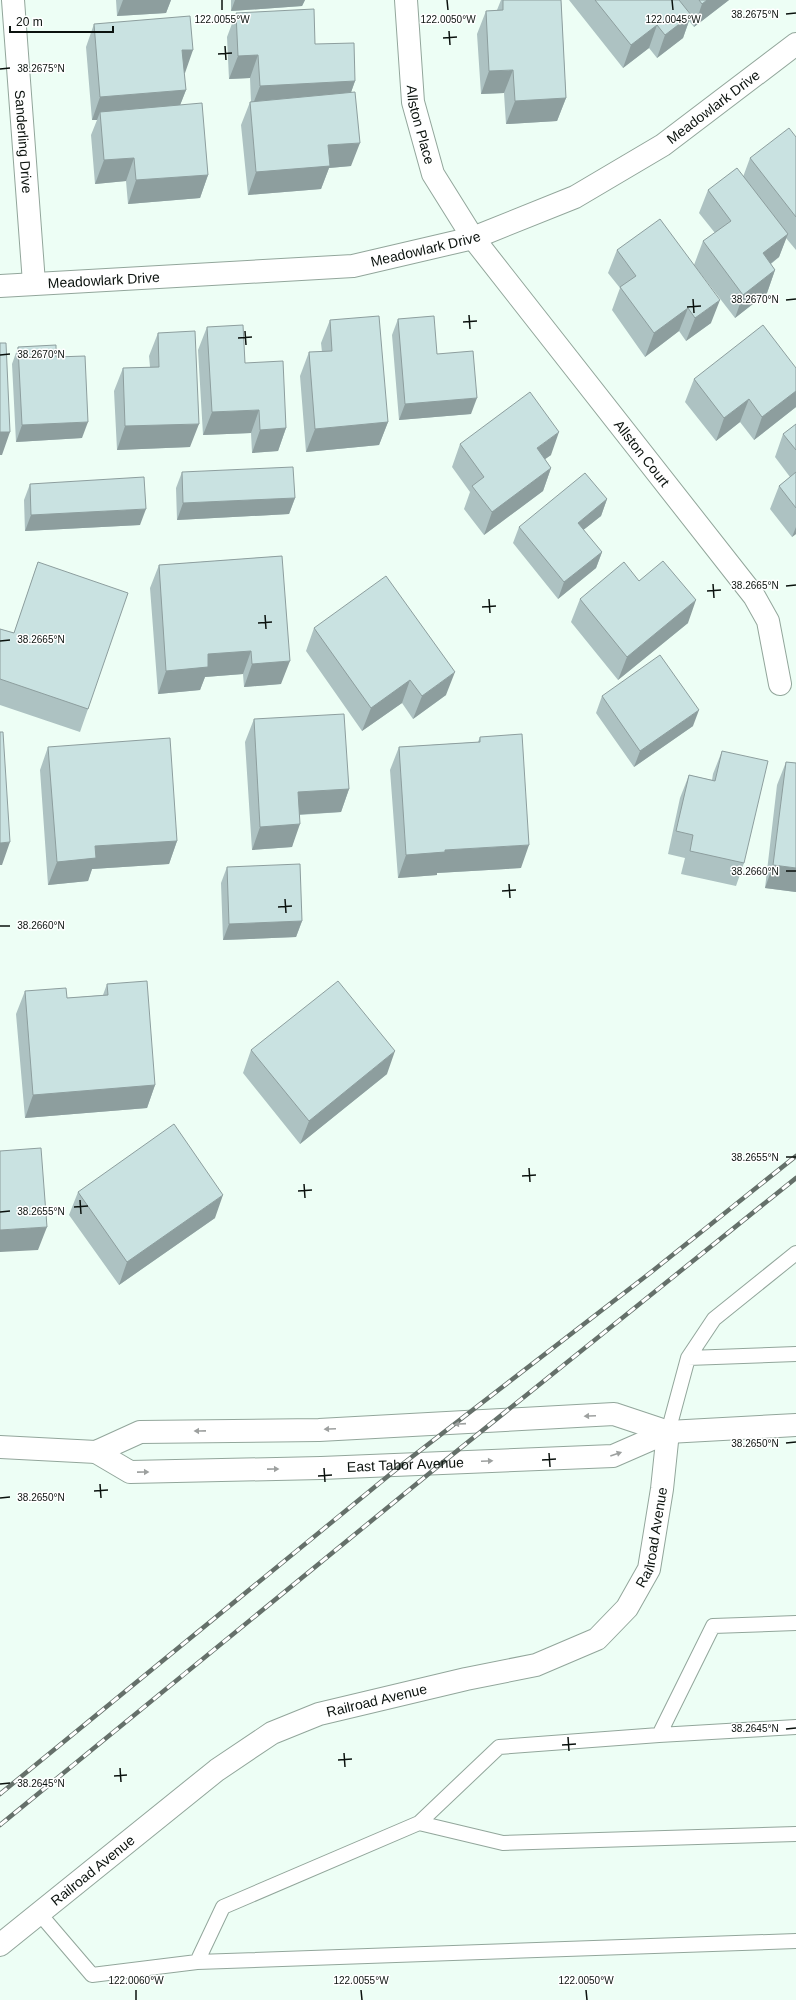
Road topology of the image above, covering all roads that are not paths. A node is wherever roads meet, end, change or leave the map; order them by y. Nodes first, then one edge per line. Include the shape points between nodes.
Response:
1 (13, 0) edge
2 (406, 0) edge
3 (796, 44) edge
4 (473, 238) junction
5 (34, 283) junction
6 (0, 286) edge
7 (780, 684) dead end
8 (796, 1253) edge
9 (796, 1354) edge
10 (688, 1358) junction
11 (796, 1425) edge
12 (668, 1432) junction
13 (0, 1447) edge
14 (96, 1452) junction
15 (796, 1623) edge
16 (796, 1727) edge
17 (659, 1735) junction
18 (418, 1823) junction
19 (796, 1834) edge
20 (39, 1913) junction
21 (796, 1941) edge
22 (0, 1944) edge
23 (197, 1962) junction

1 - 5 main road, Sanderling Drive
2 - 4 main road, Allston Place via 413,102 433,174
3 - 4 main road, Meadowlark Drive via 663,145 575,197
4 - 5 main road, Meadowlark Drive via 353,266
4 - 7 main road, Allston Court via 754,596 768,621
5 - 6 main road, Meadowlark Drive
8 - 10 lane via 714,1319
9 - 10 lane
10 - 12 lane
11 - 12 main road, East Tabor Avenue
12 -> 14 main road, East Tabor Avenue via 614,1414 327,1430 140,1432
14 -> 12 main road, East Tabor Avenue via 130,1472 321,1468 613,1456
12 - 20 main road, Railroad Avenue via 649,1569 627,1608 597,1639 536,1665 319,1714 272,1733 217,1770
13 - 14 main road, East Tabor Avenue
15 - 17 lane via 713,1626
16 - 17 lane
17 - 18 lane via 499,1747
18 - 19 lane via 503,1843
18 - 23 lane via 223,1907
20 - 22 main road, Railroad Avenue
20 - 23 lane via 92,1975
21 - 23 lane

